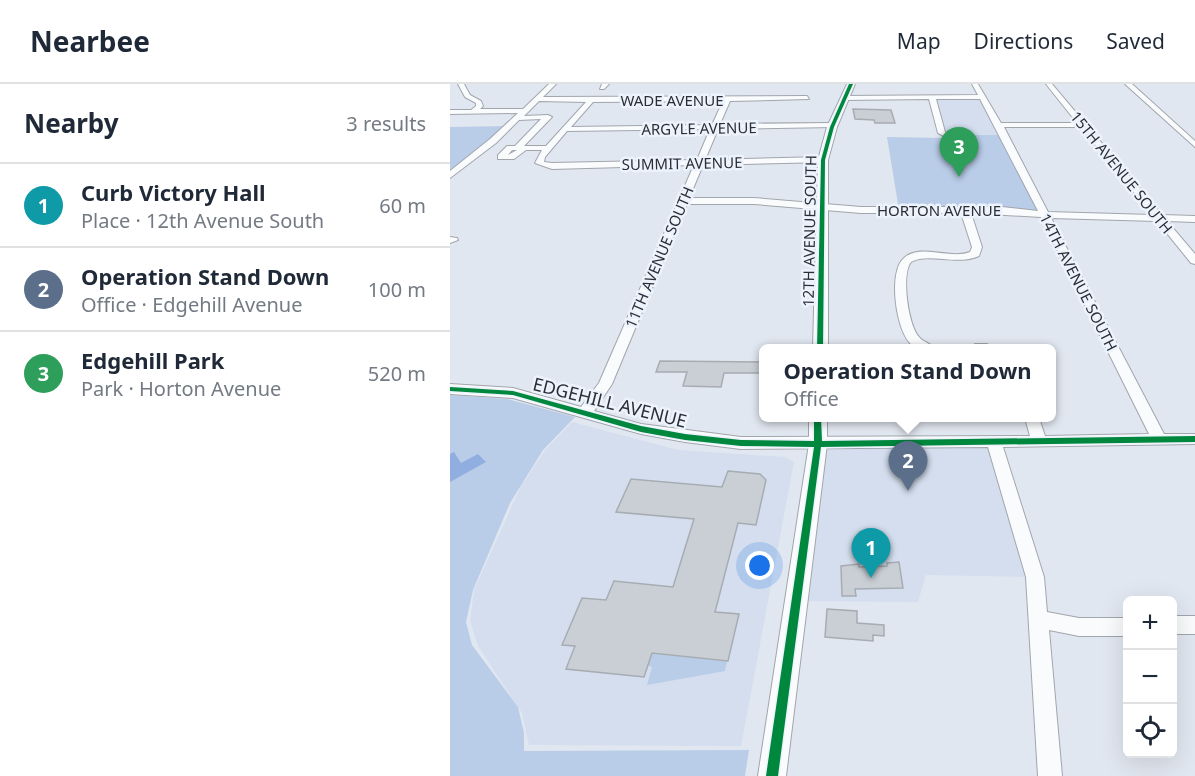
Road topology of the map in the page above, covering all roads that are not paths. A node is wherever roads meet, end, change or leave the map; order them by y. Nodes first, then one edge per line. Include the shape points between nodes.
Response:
1 (460, 84) edge
2 (553, 84) edge
3 (851, 84) edge
4 (975, 84) edge
5 (1050, 84) edge
6 (1128, 84) edge
7 (984, 97) junction
8 (807, 98) dead end
9 (844, 98) junction
10 (932, 98) junction
11 (537, 99) junction
12 (727, 99) junction
13 (591, 100) junction
14 (525, 111) junction
15 (450, 112) edge
16 (473, 112) junction
17 (518, 118) junction
18 (832, 125) junction
19 (999, 125) junction
20 (1083, 125) junction
21 (714, 128) junction
22 (565, 129) junction
23 (952, 139) dead end
24 (1195, 145) edge
25 (548, 148) junction
26 (823, 160) junction
27 (701, 163) junction
28 (450, 175) edge
29 (683, 201) junction
30 (823, 207) junction
31 (965, 210) junction
32 (1044, 214) junction
33 (1160, 219) junction
34 (1195, 219) edge
35 (1195, 261) edge
36 (820, 344) edge
37 (920, 344) edge
38 (450, 389) edge
39 (585, 412) junction
40 (819, 422) edge
41 (1033, 422) edge
42 (1159, 439) junction
43 (1195, 439) edge
44 (1039, 441) junction
45 (994, 442) junction
46 (818, 444) junction
47 (1039, 619) junction
48 (1177, 625) edge
49 (1195, 625) edge
50 (1123, 627) edge
51 (772, 776) edge
52 (1050, 776) edge

1 - 16 street via 467,96 479,102
2 - 11 street
3 - 9 main road, 12TH AVENUE SOUTH
4 - 7 street, 14TH AVENUE SOUTH
5 - 20 street, 15TH AVENUE SOUTH
6 - 24 street
7 - 10 street
7 - 19 street, 14TH AVENUE SOUTH
8 - 12 street, WADE AVENUE
9 - 10 street
9 - 18 main road, 12TH AVENUE SOUTH
10 - 23 street via 942,133
11 - 13 street, WADE AVENUE
11 - 14 street
12 - 13 street, WADE AVENUE
12 - 21 street, 11TH AVENUE SOUTH
13 - 22 street
14 - 16 street
14 - 17 street
15 - 16 street
17 - 25 street via 548,117 520,148
17 - 28 street
18 - 21 street, ARGYLE AVENUE
18 - 26 main road, 12TH AVENUE SOUTH
19 - 20 street
19 - 32 street, 14TH AVENUE SOUTH
20 - 33 street, 15TH AVENUE SOUTH
21 - 22 street, ARGYLE AVENUE
21 - 27 street, 11TH AVENUE SOUTH
22 - 25 street
25 - 27 street, SUMMIT AVENUE via 538,160 542,165
26 - 27 street, SUMMIT AVENUE
26 - 30 main road, 12TH AVENUE SOUTH
27 - 29 street, 11TH AVENUE SOUTH
29 - 30 street, HORTON AVENUE via 754,201
29 - 39 street, 11TH AVENUE SOUTH via 605,384
30 - 31 street, HORTON AVENUE
30 - 36 main road, 12TH AVENUE SOUTH
31 - 32 street, HORTON AVENUE
31 - 37 street via 977,247 975,254 961,259 915,256 902,266 900,291 911,336
32 - 33 street, HORTON AVENUE
32 - 42 street, 14TH AVENUE SOUTH
33 - 34 street, HORTON AVENUE
33 - 35 street, 15TH AVENUE SOUTH
38 - 39 street, EDGEHILL AVENUE via 513,393
39 - 46 street, EDGEHILL AVENUE via 685,437 741,443
40 - 46 main road
41 - 44 street
42 - 43 street, EDGEHILL AVENUE
42 - 44 street, EDGEHILL AVENUE
44 - 45 street, EDGEHILL AVENUE
45 - 46 street, EDGEHILL AVENUE
45 - 47 street via 1035,577
46 - 51 main road
47 - 50 street via 1079,627
47 - 52 street
48 - 49 street

